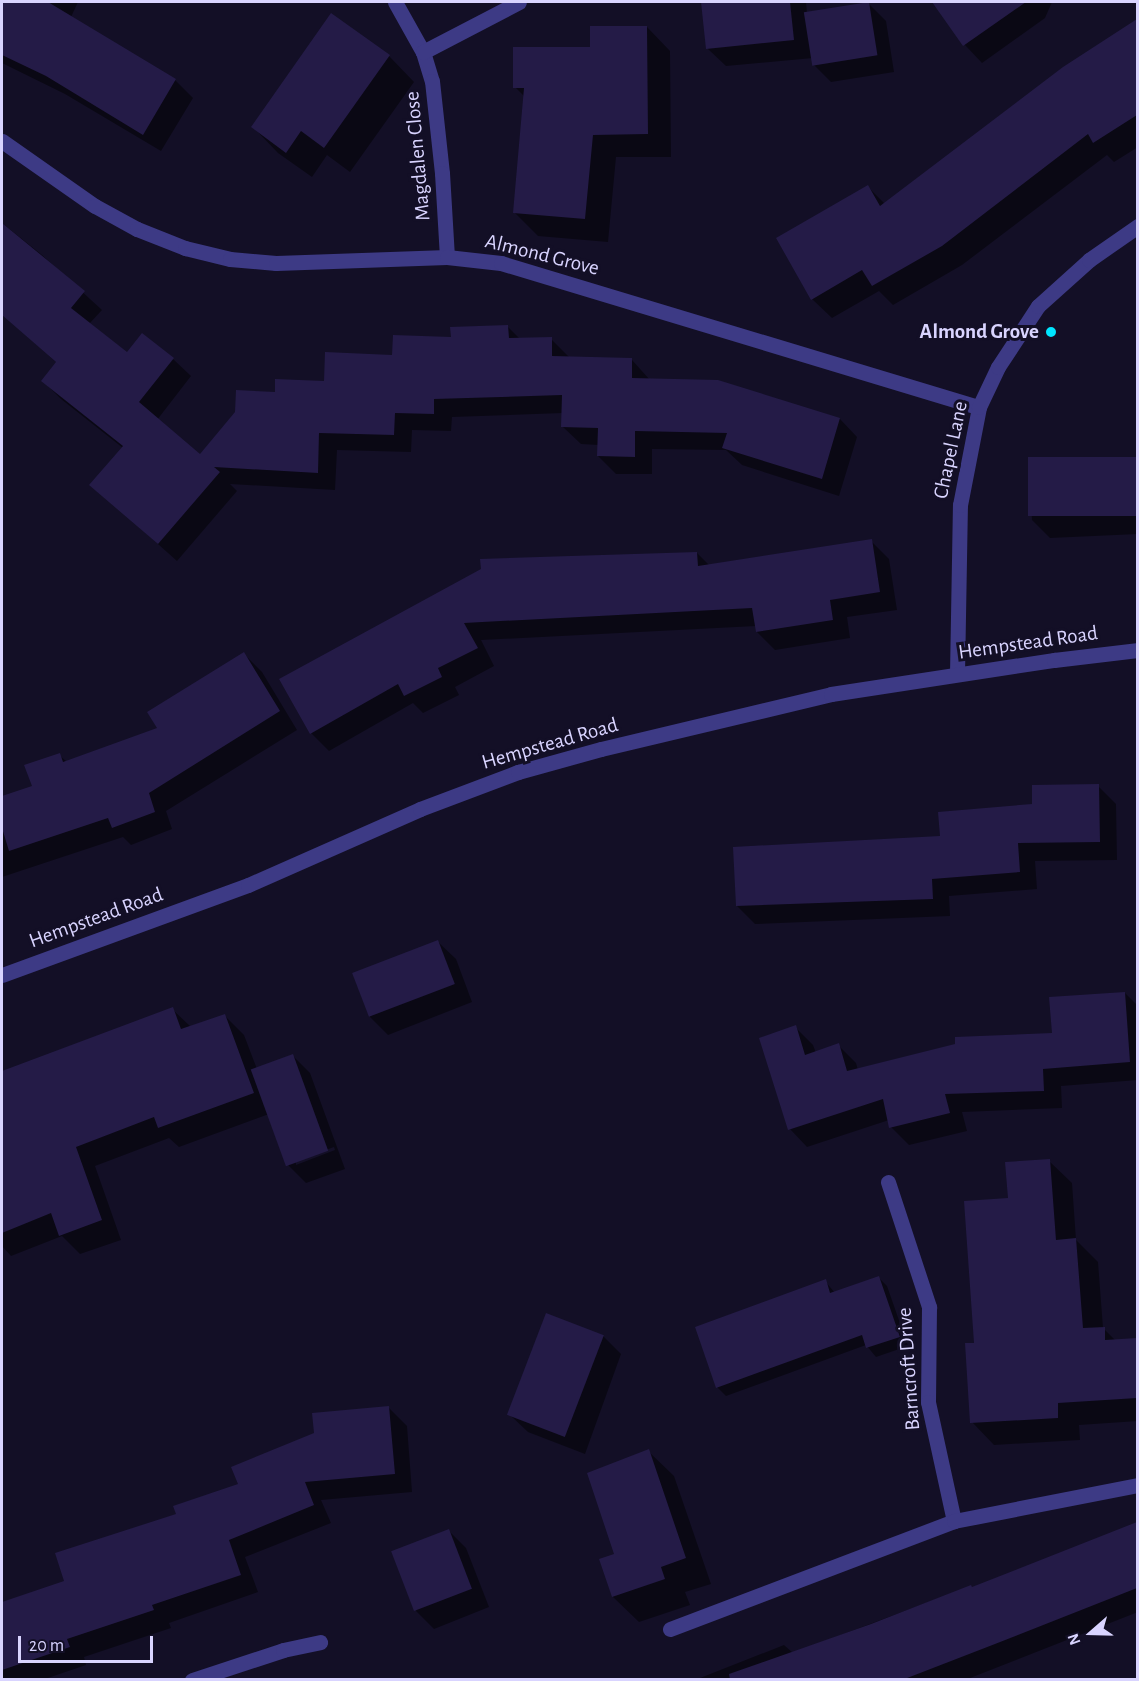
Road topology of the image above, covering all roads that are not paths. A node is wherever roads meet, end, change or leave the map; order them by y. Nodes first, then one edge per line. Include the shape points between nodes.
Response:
1 (395, 2) edge
2 (519, 2) edge
3 (423, 52) junction
4 (2, 141) edge
5 (1137, 226) edge
6 (447, 257) junction
7 (979, 407) junction
8 (1137, 650) edge
9 (957, 674) junction
10 (2, 975) edge
11 (888, 1182) dead end
12 (1137, 1485) edge
13 (954, 1521) junction
14 (670, 1629) dead end
15 (320, 1642) dead end
16 (192, 1680) edge

1 - 3 street, Magdalen Close
2 - 3 street
3 - 6 street, Magdalen Close via 437,112
4 - 6 street, Almond Grove via 95,206 185,248 230,259 276,263
5 - 7 street, Chapel Lane via 1089,260 1038,306 998,367
6 - 7 street, Almond Grove via 501,263
7 - 9 street, Chapel Lane via 960,505
8 - 9 street, Hempstead Road
9 - 10 street, Hempstead Road via 831,694 518,772 420,809 248,885
11 - 13 street, Barncroft Drive via 929,1307 928,1402
12 - 13 street
13 - 14 street
15 - 16 street

